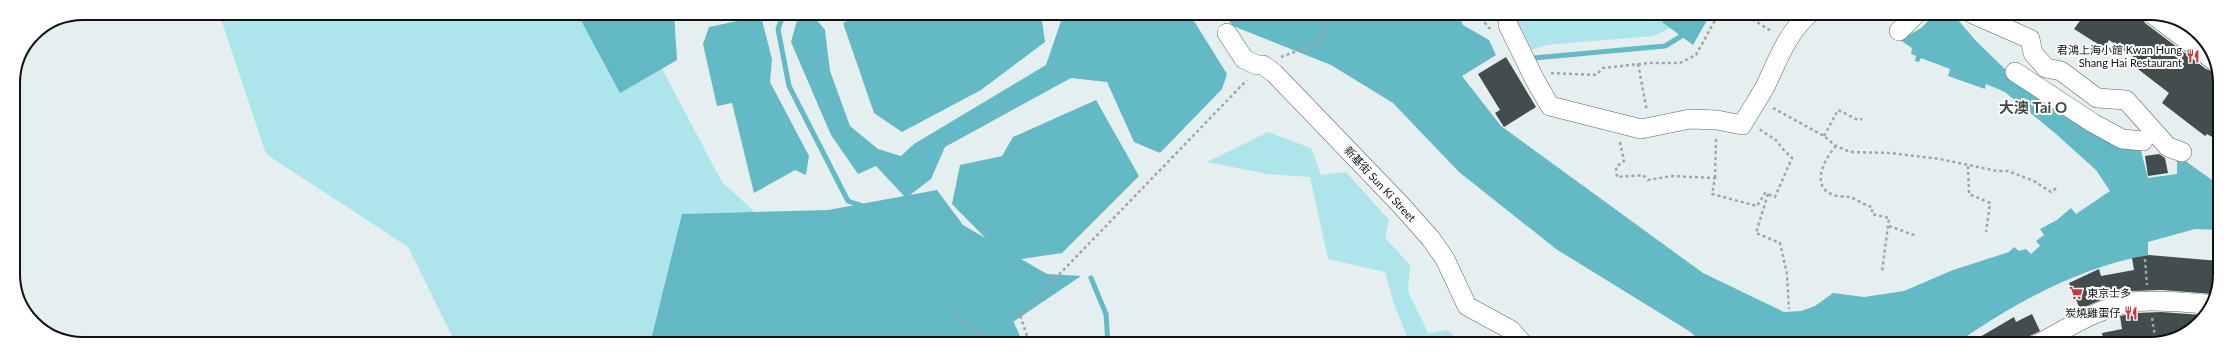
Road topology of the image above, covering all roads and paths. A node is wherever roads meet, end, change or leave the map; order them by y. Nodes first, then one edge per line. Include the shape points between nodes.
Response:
1 (1328, 20) edge
2 (1716, 20) edge
3 (1752, 20) edge
4 (1802, 20) edge
5 (1910, 20) edge
6 (1987, 20) edge
7 (2162, 21) edge
8 (1508, 25) dead end
9 (1899, 31) dead end
10 (1227, 33) dead end
11 (1787, 41) junction
12 (2206, 55) edge
13 (1638, 64) junction
14 (1257, 66) junction
15 (2046, 68) junction
16 (2015, 72) dead end
17 (1532, 74) junction
18 (2038, 87) junction
19 (1756, 99) junction
20 (2110, 99) junction
21 (1862, 119) dead end
22 (1717, 120) junction
23 (2093, 123) junction
24 (1622, 124) junction
25 (1742, 125) junction
26 (1650, 127) junction
27 (1824, 136) junction
28 (2143, 141) dead end
29 (1836, 146) junction
30 (2182, 152) dead end
31 (1968, 166) junction
32 (1714, 178) junction
33 (2058, 187) dead end
34 (1768, 194) junction
35 (1889, 226) junction
36 (1986, 232) dead end
37 (1917, 236) dead end
38 (1882, 272) dead end
39 (2205, 304) edge
40 (1789, 309) dead end
41 (956, 317) dead end
42 (987, 337) edge
43 (1027, 337) edge
44 (1517, 337) edge
45 (2050, 337) edge

1 - 14 path via 1320,42
2 - 13 path via 1696,55 1680,63
3 - 11 path
4 - 11 street
5 - 9 street
6 - 15 street via 2030,39 2033,53
7 - 12 street
8 - 17 street
10 - 14 street, 新基街 Sun Ki Street via 1244,59
11 - 19 street
13 - 17 path via 1603,68 1596,74
13 - 26 path
14 - 43 path via 1020,315
14 - 44 street, 新基街 Sun Ki Street via 1263,65 1274,73 1400,204 1445,259 1467,306 1511,330
15 - 18 street
15 - 20 street via 2062,71 2098,98
16 - 18 street
17 - 24 street via 1550,106
18 - 23 street
19 - 25 street
19 - 27 path
20 - 23 street
20 - 30 street via 2126,100 2168,147
21 - 27 path via 1858,120 1838,110
22 - 25 street
22 - 26 street via 1690,119
22 - 32 path
23 - 28 street via 2122,139
24 - 26 street via 1641,129
24 - 32 path via 1620,145 1624,161 1616,167 1617,177 1643,175 1648,180 1672,176
25 - 34 path via 1751,124 1776,140 1792,158 1775,197
27 - 29 path
29 - 31 path via 1850,152 1890,153 1940,159
29 - 35 path via 1823,164 1823,189 1872,207 1872,214 1889,218
31 - 33 path via 2008,171 2034,181 2051,192
31 - 36 path via 1969,194 1990,203
32 - 34 path via 1712,194 1757,206 1765,193
34 - 40 path via 1756,233 1780,243 1787,274
35 - 37 path
35 - 38 path
39 - 45 street via 2134,302 2076,322
41 - 42 path

